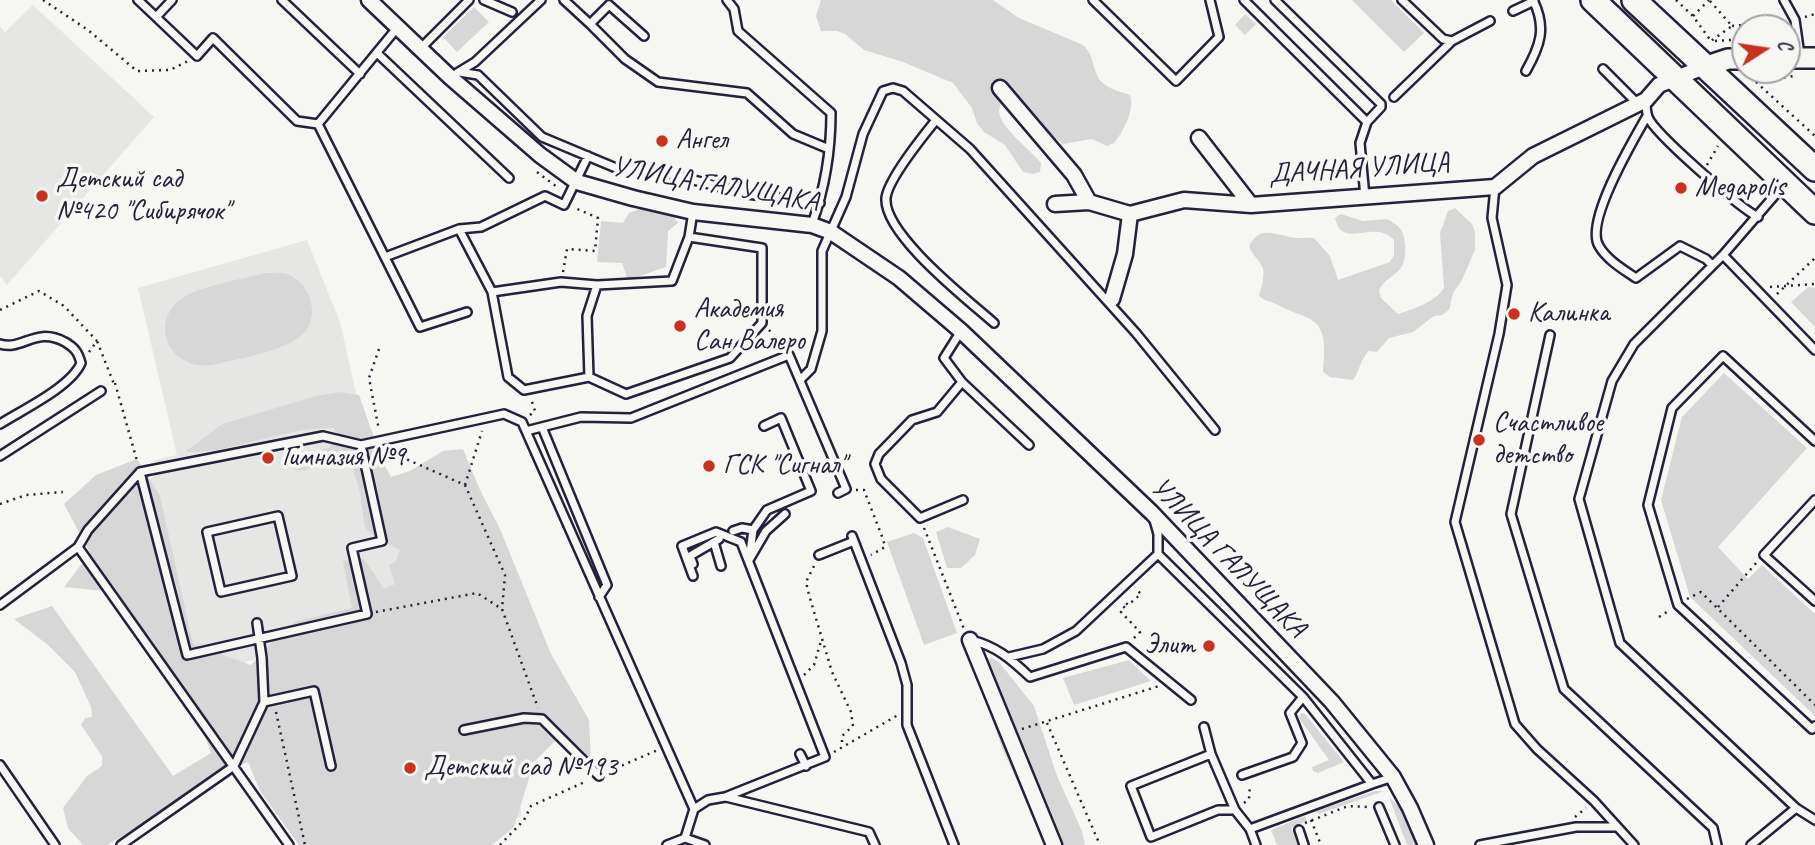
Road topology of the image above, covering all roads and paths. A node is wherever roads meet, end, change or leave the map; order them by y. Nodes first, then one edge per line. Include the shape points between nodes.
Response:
1 (43, 0) edge
2 (138, 0) edge
3 (172, 0) edge
4 (282, 0) edge
5 (369, 0) edge
6 (469, 0) edge
7 (484, 0) edge
8 (541, 0) edge
9 (564, 0) edge
10 (727, 0) edge
11 (1093, 0) edge
12 (1210, 0) edge
13 (1244, 0) edge
14 (1275, 0) edge
15 (1402, 0) edge
16 (1534, 0) edge
17 (1593, 0) edge
18 (1634, 0) edge
19 (1676, 0) edge
20 (1710, 0) edge
21 (1513, 11) dead end
22 (512, 12) dead end
23 (1693, 16) junction
24 (156, 17) junction
25 (1490, 21) dead end
26 (590, 24) junction
27 (1731, 25) edge
28 (1731, 27) edge
29 (397, 28) junction
30 (644, 36) dead end
31 (1731, 39) edge
32 (1452, 41) junction
33 (1711, 41) junction
34 (420, 50) junction
35 (377, 53) junction
36 (197, 56) junction
37 (1731, 59) edge
38 (1704, 67) junction
39 (1603, 69) dead end
40 (1526, 71) dead end
41 (359, 74) junction
42 (455, 74) junction
43 (1674, 79) junction
44 (1758, 84) edge
45 (1000, 88) dead end
46 (1394, 97) dead end
47 (1642, 102) junction
48 (1647, 116) junction
49 (936, 120) junction
50 (1367, 122) junction
51 (318, 124) junction
52 (1815, 136) edge
53 (1199, 138) dead end
54 (1719, 144) dead end
55 (829, 149) junction
56 (588, 156) junction
57 (1815, 169) edge
58 (1702, 172) junction
59 (509, 178) dead end
60 (577, 183) junction
61 (1784, 184) junction
62 (1495, 187) junction
63 (1365, 197) junction
64 (1089, 202) junction
65 (820, 203) junction
66 (1055, 204) dead end
67 (564, 205) junction
68 (1251, 205) junction
69 (693, 212) junction
70 (1815, 212) edge
71 (1130, 214) junction
72 (1758, 217) junction
73 (812, 225) junction
74 (459, 229) junction
75 (831, 232) junction
76 (689, 237) junction
77 (1723, 255) junction
78 (385, 257) junction
79 (1815, 258) edge
80 (1712, 265) junction
81 (561, 282) junction
82 (1815, 284) edge
83 (597, 285) junction
84 (1787, 286) junction
85 (1753, 288) junction
86 (492, 292) junction
87 (1112, 299) dead end
88 (1767, 302) junction
89 (0, 310) edge
90 (467, 312) dead end
91 (762, 323) junction
92 (994, 323) dead end
93 (961, 331) junction
94 (1550, 335) dead end
95 (97, 341) junction
96 (0, 344) edge
97 (785, 347) dead end
98 (379, 349) dead end
99 (1815, 350) edge
100 (81, 363) junction
101 (589, 377) junction
102 (800, 380) junction
103 (961, 382) junction
104 (115, 383) junction
105 (101, 391) joint
106 (530, 396) dead end
107 (535, 411) dead end
108 (486, 418) junction
109 (0, 424) edge
110 (764, 426) dead end
111 (542, 427) junction
112 (1215, 430) dead end
113 (526, 431) junction
114 (381, 441) junction
115 (1815, 442) edge
116 (361, 445) junction
117 (1029, 445) dead end
118 (0, 456) edge
119 (140, 472) junction
120 (465, 485) junction
121 (846, 489) junction
122 (63, 492) dead end
123 (838, 493) dead end
124 (962, 500) dead end
125 (1815, 500) edge
126 (0, 504) edge
127 (1152, 513) junction
128 (785, 514) dead end
129 (920, 518) junction
130 (752, 530) junction
131 (733, 531) dead end
132 (207, 532) joint
133 (78, 547) junction
134 (823, 553) joint
135 (1158, 554) junction
136 (1764, 555) junction
137 (749, 560) junction
138 (862, 560) junction
139 (721, 566) dead end
140 (1140, 594) dead end
141 (599, 597) junction
142 (1815, 601) edge
143 (0, 605) edge
144 (1678, 605) junction
145 (1717, 608) junction
146 (502, 609) junction
147 (367, 614) junction
148 (1659, 617) dead end
149 (257, 623) dead end
150 (260, 638) junction
151 (822, 640) junction
152 (970, 640) junction
153 (1126, 648) junction
154 (1009, 657) junction
155 (796, 682) junction
156 (1168, 683) junction
157 (1303, 697) junction
158 (273, 700) junction
159 (1191, 700) dead end
160 (264, 702) junction
161 (1815, 705) edge
162 (906, 710) junction
163 (542, 719) junction
164 (1047, 722) junction
165 (1815, 726) edge
166 (1204, 727) dead end
167 (464, 730) dead end
168 (1008, 733) junction
169 (842, 747) junction
170 (660, 749) dead end
171 (800, 754) dead end
172 (1211, 754) junction
173 (825, 757) junction
174 (0, 765) edge
175 (234, 766) junction
176 (331, 766) dead end
177 (806, 766) junction
178 (1242, 775) dead end
179 (599, 776) junction
180 (1393, 777) junction
181 (1372, 784) junction
182 (1248, 795) dead end
183 (725, 797) junction
184 (1247, 801) dead end
185 (1379, 807) joint
186 (1796, 808) junction
187 (694, 810) junction
188 (1236, 810) junction
189 (1311, 820) junction
190 (1815, 820) edge
191 (1617, 827) junction
192 (1250, 829) junction
193 (1299, 830) joint
194 (685, 838) junction
195 (1153, 841) edge
196 (671, 844) edge
197 (55, 845) edge
198 (121, 845) edge
199 (289, 845) edge
200 (304, 845) edge
201 (500, 845) edge
202 (705, 845) edge
203 (875, 845) edge
204 (954, 845) edge
205 (1054, 845) edge
206 (1100, 845) edge
207 (1256, 845) edge
208 (1304, 845) edge
209 (1321, 845) edge
210 (1395, 845) edge
211 (1426, 845) edge
212 (1481, 845) edge
213 (1634, 845) edge
214 (1717, 845) edge
215 (1751, 845) edge

1 - 36 path via 137,71 170,70
2 - 24 lane
3 - 24 lane
4 - 41 lane
5 - 29 street, УЛИЦА ГАЛУЩАКА
6 - 34 lane
7 - 22 lane
8 - 42 lane via 475,62
9 - 26 lane
10 - 55 lane via 734,9 738,31 831,113
11 - 12 lane via 1176,81 1219,37
13 - 50 lane
14 - 50 lane via 1381,104
15 - 32 lane via 1443,40
16 - 21 lane
16 - 40 lane via 1542,35
17 - 43 main road
18 - 38 main road
19 - 23 path
20 - 23 path
20 - 27 path
23 - 33 path
24 - 36 lane
25 - 32 lane
26 - 30 lane via 609,5
26 - 55 lane via 658,82 747,93 793,134
28 - 33 path
29 - 34 street, УЛИЦА ГАЛУЩАКА
29 - 35 lane
31 - 33 path
32 - 46 lane
34 - 42 street, УЛИЦА ГАЛУЩАКА
35 - 41 lane
35 - 59 lane
36 - 51 lane via 213,38 297,121
37 - 38 street
38 - 43 street
38 - 57 main road
39 - 47 lane
41 - 51 lane
42 - 56 lane via 478,75 542,137
42 - 60 street, УЛИЦА ГАЛУЩАКА via 540,155
43 - 47 street via 1658,85
43 - 61 main road
44 - 52 path
45 - 64 street via 1074,174
47 - 48 lane
47 - 62 street via 1533,156
48 - 58 lane
48 - 80 lane via 1613,177 1594,232 1598,246 1636,278 1680,246
49 - 75 lane via 903,90 883,91 863,134
49 - 92 lane via 891,184 886,199 894,224 929,267
49 - 112 lane via 970,149 1136,333
50 - 63 lane via 1360,142
51 - 78 lane
53 - 68 street
54 - 58 path
55 - 65 lane
56 - 60 lane
56 - 65 lane via 616,168
58 - 72 lane
60 - 67 lane
60 - 69 street, УЛИЦА ГАЛУЩАКА
61 - 70 main road
61 - 72 lane
62 - 63 street, ДАЧНАЯ УЛИЦА
62 - 191 lane via 1492,218 1507,285 1455,522 1515,724
63 - 68 street, ДАЧНАЯ УЛИЦА
64 - 66 street
64 - 71 street
65 - 73 lane
67 - 74 lane via 545,196 481,226
67 - 81 path via 598,218 595,251 567,249
68 - 71 street, ДАЧНАЯ УЛИЦА via 1184,200
69 - 73 street, УЛИЦА ГАЛУЩАКА
69 - 76 lane
71 - 87 street
72 - 77 lane
73 - 75 street, УЛИЦА ГАЛУЩАКА
74 - 78 lane
74 - 86 lane
75 - 93 street, УЛИЦА ГАЛУЩАКА via 899,278
75 - 102 lane via 822,251 822,331 810,369
76 - 83 lane via 672,281
76 - 91 lane via 762,248
77 - 80 lane
77 - 85 lane
78 - 90 lane via 420,327
79 - 84 path
80 - 186 lane via 1634,344 1612,382 1579,499 1620,643
81 - 83 lane
81 - 86 lane
82 - 84 path
83 - 101 lane via 587,316
84 - 85 path
84 - 88 path
85 - 88 lane
86 - 101 lane via 508,377 524,390
88 - 99 lane
89 - 95 path via 38,291 64,306
91 - 97 path
91 - 101 lane via 730,358 626,394
93 - 103 lane via 944,358
93 - 127 street, УЛИЦА ГАЛУЩАКА
94 - 214 lane via 1511,514 1564,689 1713,828
95 - 100 path
95 - 104 path
96 - 100 lane via 11,346 54,336 74,347
98 - 114 path via 369,378
100 - 109 lane via 60,386
102 - 111 lane via 789,355 631,418 581,417
102 - 121 lane
103 - 117 lane
103 - 129 lane via 937,412 912,420 879,453 875,464 881,479
104 - 105 path
104 - 119 path
105 - 118 lane
106 - 107 path
108 - 113 lane via 504,414 522,422
108 - 114 lane
108 - 120 path
110 - 130 lane via 782,418 811,491 767,510
111 - 113 lane
111 - 141 lane via 607,584
113 - 141 lane
114 - 116 lane
114 - 120 path via 383,449
115 - 144 lane via 1723,356 1672,408 1648,505
116 - 119 lane via 323,436
116 - 147 lane via 382,541 352,548
119 - 133 lane
119 - 150 lane via 187,655
120 - 146 path via 505,575
121 - 123 lane
121 - 138 path via 864,490 883,539 884,547
122 - 126 path via 26,495
124 - 129 lane
125 - 136 lane
127 - 135 lane
127 - 180 street, УЛИЦА ГАЛУЩАКА via 1332,702
128 - 137 lane via 766,531
129 - 152 path
130 - 131 lane
130 - 137 lane
132 - 132 lane via 221,592 292,576 278,516
133 - 143 lane
133 - 175 lane
134 - 138 lane via 853,538
134 - 151 path via 806,582
135 - 154 lane via 1076,631 1043,649
135 - 157 lane
136 - 142 lane
136 - 145 path
137 - 139 lane via 741,542 716,532 681,546 695,576 691,556 717,541
137 - 155 lane
138 - 162 lane via 900,661 907,685
140 - 153 path via 1121,612 1140,632
141 - 187 lane
144 - 145 path via 1701,592
144 - 148 path
144 - 165 lane via 1812,729
145 - 161 path
146 - 147 path via 477,593
146 - 163 path
147 - 150 lane
149 - 150 lane
150 - 160 lane
151 - 155 path via 814,664
151 - 169 path via 851,712 853,726 842,737
152 - 154 lane
152 - 168 street
153 - 154 lane via 1030,677
153 - 156 lane
155 - 173 lane
156 - 159 lane
156 - 164 path
157 - 178 lane via 1290,713 1302,743 1293,757
157 - 181 lane
158 - 160 lane
158 - 176 lane via 314,691
158 - 200 path
160 - 175 lane
162 - 169 path
162 - 204 lane via 907,725
163 - 167 lane via 524,718
163 - 179 lane
164 - 168 path
164 - 206 path
166 - 172 lane
168 - 205 street
169 - 173 path
170 - 179 path
171 - 177 lane
172 - 188 lane
172 - 195 lane via 1131,786
173 - 177 lane
174 - 197 lane
175 - 198 lane
175 - 199 lane
177 - 183 lane
179 - 201 path via 531,806
180 - 181 lane
180 - 211 street, УЛИЦА ГАЛУЩАКА
181 - 192 lane
182 - 184 path
183 - 187 lane via 708,800
183 - 203 lane via 869,832
185 - 189 path via 1348,806
185 - 210 lane
186 - 190 lane
186 - 215 lane
187 - 194 lane
188 - 192 lane
188 - 195 lane via 1217,810
189 - 193 path
189 - 209 path
191 - 212 lane via 1576,827
191 - 213 lane
192 - 207 lane
193 - 208 lane
194 - 196 lane
194 - 202 lane

